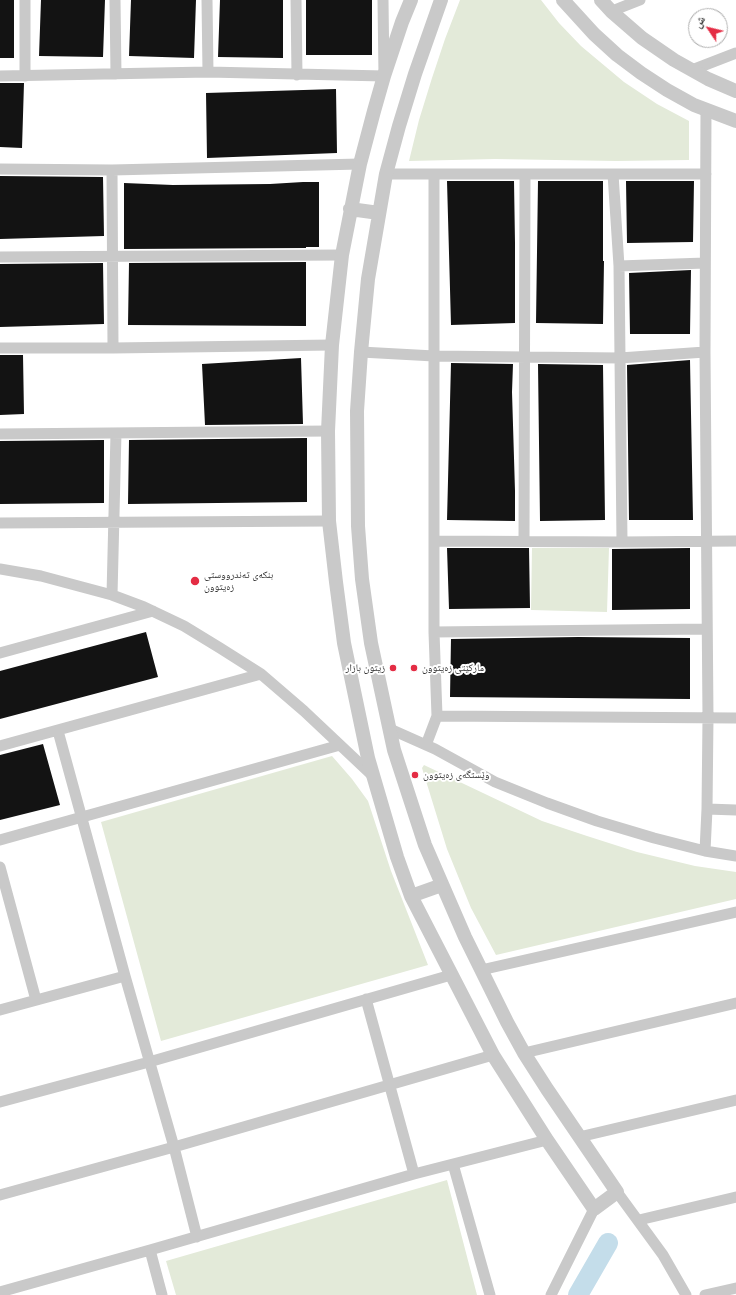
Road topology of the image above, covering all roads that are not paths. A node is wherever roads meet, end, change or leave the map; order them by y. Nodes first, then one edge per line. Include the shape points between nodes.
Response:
1 (25, 0) edge
2 (115, 0) edge
3 (207, 0) edge
4 (296, 0) edge
5 (384, 0) edge
6 (411, 0) edge
7 (441, 0) edge
8 (563, 0) edge
9 (601, 0) edge
10 (640, 0) edge
11 (612, 11) junction
12 (736, 52) edge
13 (692, 70) junction
14 (208, 72) junction
15 (116, 74) junction
16 (297, 75) junction
17 (0, 76) edge
18 (25, 76) junction
19 (384, 76) junction
20 (736, 91) edge
21 (706, 110) junction
22 (736, 122) edge
23 (360, 164) junction
24 (0, 169) edge
25 (112, 170) junction
26 (386, 174) junction
27 (434, 174) junction
28 (525, 174) junction
29 (613, 174) junction
30 (706, 174) junction
31 (350, 209) junction
32 (379, 213) junction
33 (342, 255) junction
34 (112, 256) junction
35 (0, 257) edge
36 (705, 262) junction
37 (619, 266) junction
38 (332, 345) junction
39 (0, 348) edge
40 (113, 348) junction
41 (361, 352) junction
42 (705, 352) junction
43 (434, 356) junction
44 (525, 357) junction
45 (620, 358) junction
46 (328, 431) junction
47 (116, 433) junction
48 (0, 434) edge
49 (329, 521) junction
50 (114, 522) junction
51 (0, 523) edge
52 (707, 540) junction
53 (434, 541) junction
54 (524, 541) junction
55 (736, 541) edge
56 (622, 542) junction
57 (0, 569) edge
58 (112, 595) junction
59 (153, 612) junction
60 (706, 629) junction
61 (434, 632) junction
62 (0, 654) edge
63 (261, 674) junction
64 (437, 716) junction
65 (708, 718) junction
66 (736, 718) edge
67 (390, 729) junction
68 (58, 731) junction
69 (340, 745) junction
70 (426, 745) junction
71 (0, 746) edge
72 (374, 778) junction
73 (707, 809) junction
74 (736, 810) edge
75 (82, 817) junction
76 (0, 840) edge
77 (704, 851) junction
78 (736, 856) edge
79 (0, 867) edge
80 (442, 885) junction
81 (411, 896) junction
82 (736, 912) edge
83 (481, 970) junction
84 (451, 975) junction
85 (125, 976) junction
86 (366, 999) junction
87 (36, 1000) junction
88 (736, 1003) edge
89 (0, 1010) edge
90 (524, 1053) junction
91 (493, 1055) junction
92 (149, 1062) junction
93 (389, 1085) junction
94 (736, 1100) edge
95 (0, 1102) edge
96 (579, 1137) junction
97 (547, 1140) junction
98 (174, 1147) junction
99 (453, 1164) junction
100 (414, 1174) junction
101 (617, 1192) junction
102 (0, 1195) edge
103 (736, 1197) edge
104 (594, 1209) junction
105 (638, 1220) junction
106 (197, 1237) junction
107 (150, 1250) junction
108 (736, 1288) edge
109 (0, 1292) edge
110 (162, 1295) edge
111 (490, 1295) edge
112 (551, 1295) edge
113 (686, 1295) edge
114 (705, 1295) edge

1 - 18 street
2 - 15 street
3 - 14 street
4 - 16 street
5 - 19 street
6 - 19 street
7 - 26 street via 415,74
8 - 21 street via 616,55 667,90
9 - 11 street
10 - 11 street
11 - 13 street via 642,38
12 - 13 street
13 - 20 street
14 - 15 street
14 - 16 street
15 - 18 street
16 - 19 street
17 - 18 street
19 - 23 street
21 - 22 street
21 - 30 street
23 - 25 street
23 - 31 street
24 - 25 street
25 - 34 street
26 - 27 street
26 - 32 street
27 - 28 street
27 - 43 street
28 - 29 street
28 - 44 street
29 - 30 street
29 - 37 street
30 - 36 street
31 - 32 street
31 - 33 street
32 - 41 street via 368,279
33 - 34 street
33 - 38 street
34 - 35 street
34 - 40 street
36 - 37 street
36 - 42 street
37 - 45 street
38 - 40 street
38 - 46 street
39 - 40 street
41 - 43 street
41 - 67 street via 357,411 358,526 371,643
42 - 45 street
42 - 52 street
43 - 44 street
43 - 53 street
44 - 45 street
44 - 54 street
45 - 56 street
46 - 47 street
46 - 49 street
47 - 48 street
47 - 50 street
49 - 50 street
49 - 72 street via 344,643
50 - 51 street
50 - 58 street
52 - 55 street
52 - 56 street
52 - 60 street
53 - 54 street
53 - 61 street
54 - 56 street
57 - 58 street via 41,576
58 - 59 street
59 - 62 street
59 - 63 street via 184,626
60 - 61 street
60 - 65 street
61 - 64 street
63 - 68 street
63 - 69 street
64 - 65 street
64 - 70 street
65 - 66 street
65 - 73 street
67 - 70 street
67 - 80 street via 394,750 425,845
68 - 71 street
68 - 75 street
69 - 72 street
69 - 75 street
70 - 77 street via 495,782 547,803 597,821
72 - 81 street
73 - 74 street
73 - 77 street
75 - 76 street
75 - 85 street
77 - 78 street
79 - 87 street
80 - 81 street
80 - 83 street
81 - 84 street
82 - 83 street
83 - 90 street
84 - 86 street
84 - 91 street
85 - 87 street
85 - 92 street
86 - 92 street
86 - 93 street
87 - 89 street
88 - 90 street
90 - 96 street
91 - 93 street
91 - 97 street
92 - 95 street
92 - 98 street
93 - 98 street
93 - 100 street
94 - 96 street
96 - 101 street
97 - 99 street
97 - 104 street
98 - 102 street
98 - 106 street
99 - 100 street
99 - 111 street
100 - 106 street
101 - 104 street
101 - 105 street
103 - 105 street
104 - 112 street
105 - 113 street via 663,1255
106 - 107 street
107 - 109 street
107 - 110 street
108 - 114 street

